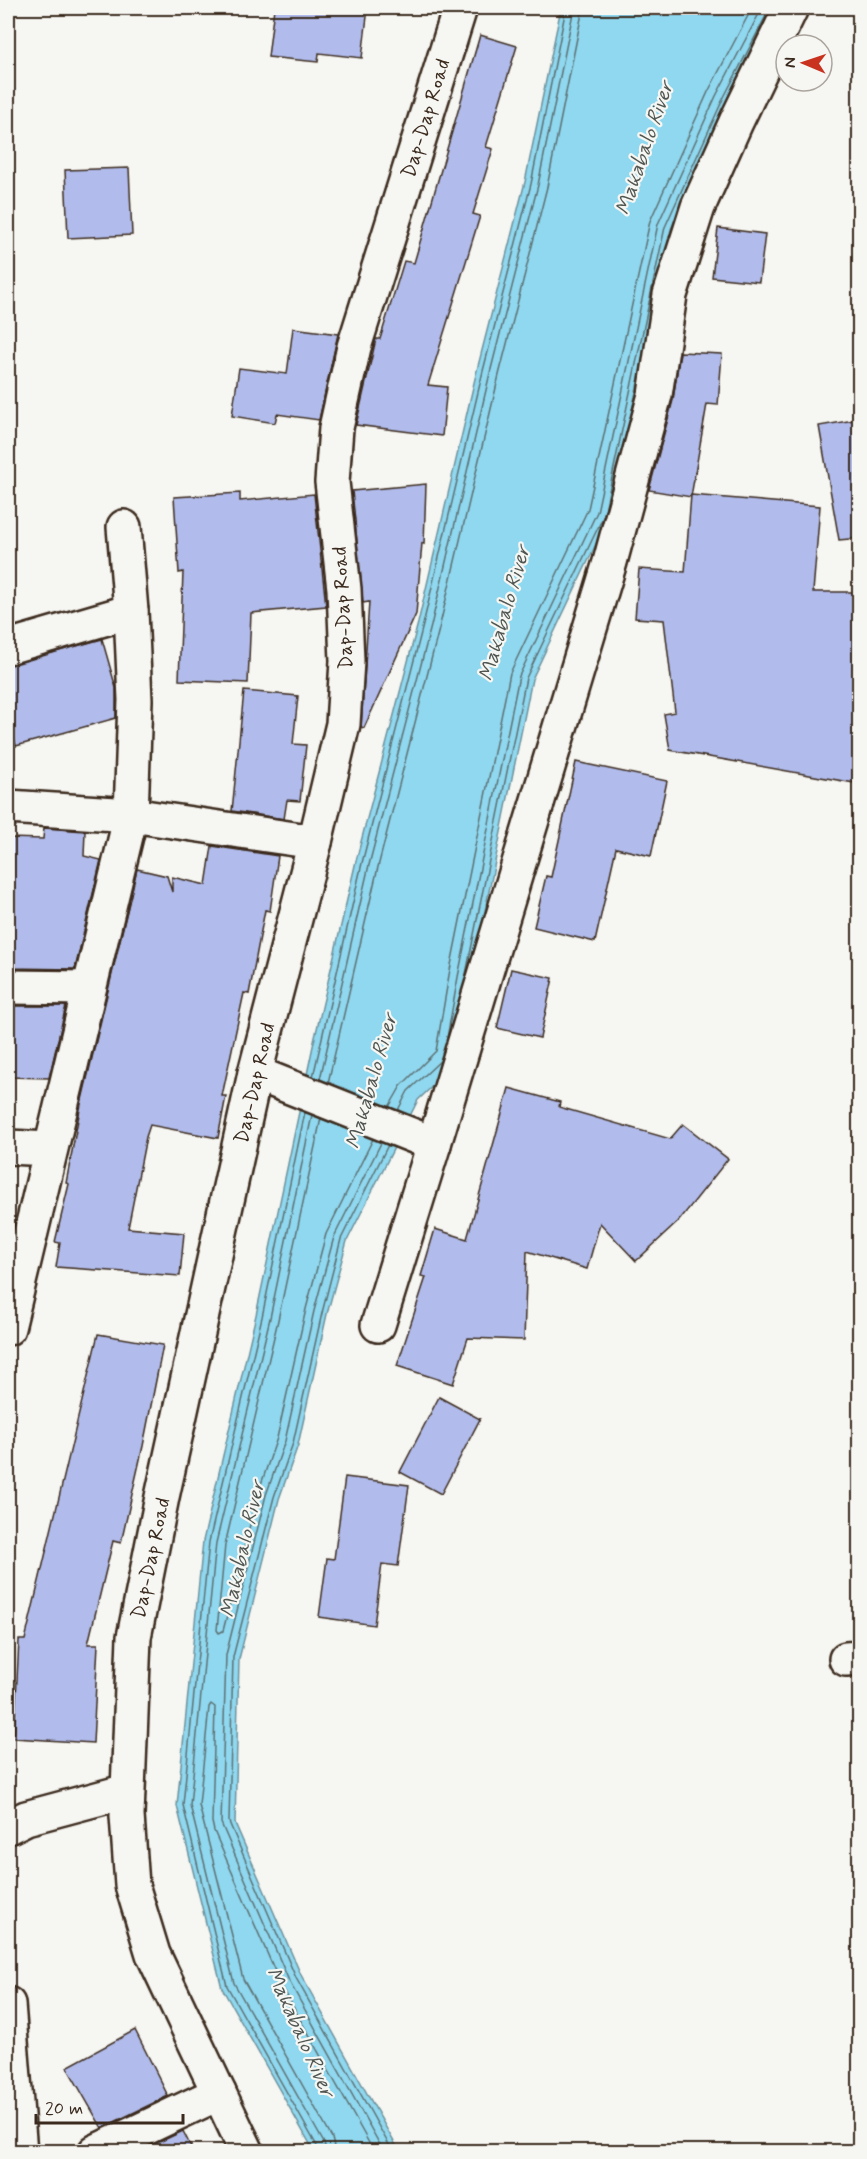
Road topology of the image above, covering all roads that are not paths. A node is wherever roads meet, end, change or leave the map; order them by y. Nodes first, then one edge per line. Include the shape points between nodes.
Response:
1 (460, 8) edge
2 (792, 8) edge
3 (124, 527) dead end
4 (131, 611) junction
5 (8, 647) edge
6 (8, 807) edge
7 (130, 815) junction
8 (315, 842) junction
9 (8, 987) edge
10 (89, 988) junction
11 (255, 1073) junction
12 (421, 1138) junction
13 (8, 1148) edge
14 (50, 1149) junction
15 (378, 1325) dead end
16 (8, 1328) edge
17 (127, 1791) junction
18 (8, 1827) edge
19 (8, 2004) edge
20 (219, 2093) junction
21 (20, 2151) edge
22 (95, 2151) edge
23 (247, 2151) edge

1 - 8 street, Dap-Dap Road via 354,347 336,428 332,482 344,589 347,661 343,724
2 - 12 street via 698,207 670,295 655,395 610,562
3 - 4 street
4 - 5 street
4 - 7 street via 135,700
6 - 7 street
7 - 8 street
7 - 10 street
8 - 11 street, Dap-Dap Road
9 - 10 street
10 - 14 street
11 - 12 street
11 - 17 street, Dap-Dap Road via 134,1637
12 - 15 street
13 - 14 street
14 - 16 street
17 - 18 street via 26,1818
17 - 20 street, Dap-Dap Road via 132,1885 153,1954
19 - 21 street
20 - 22 street
20 - 23 street, Dap-Dap Road

